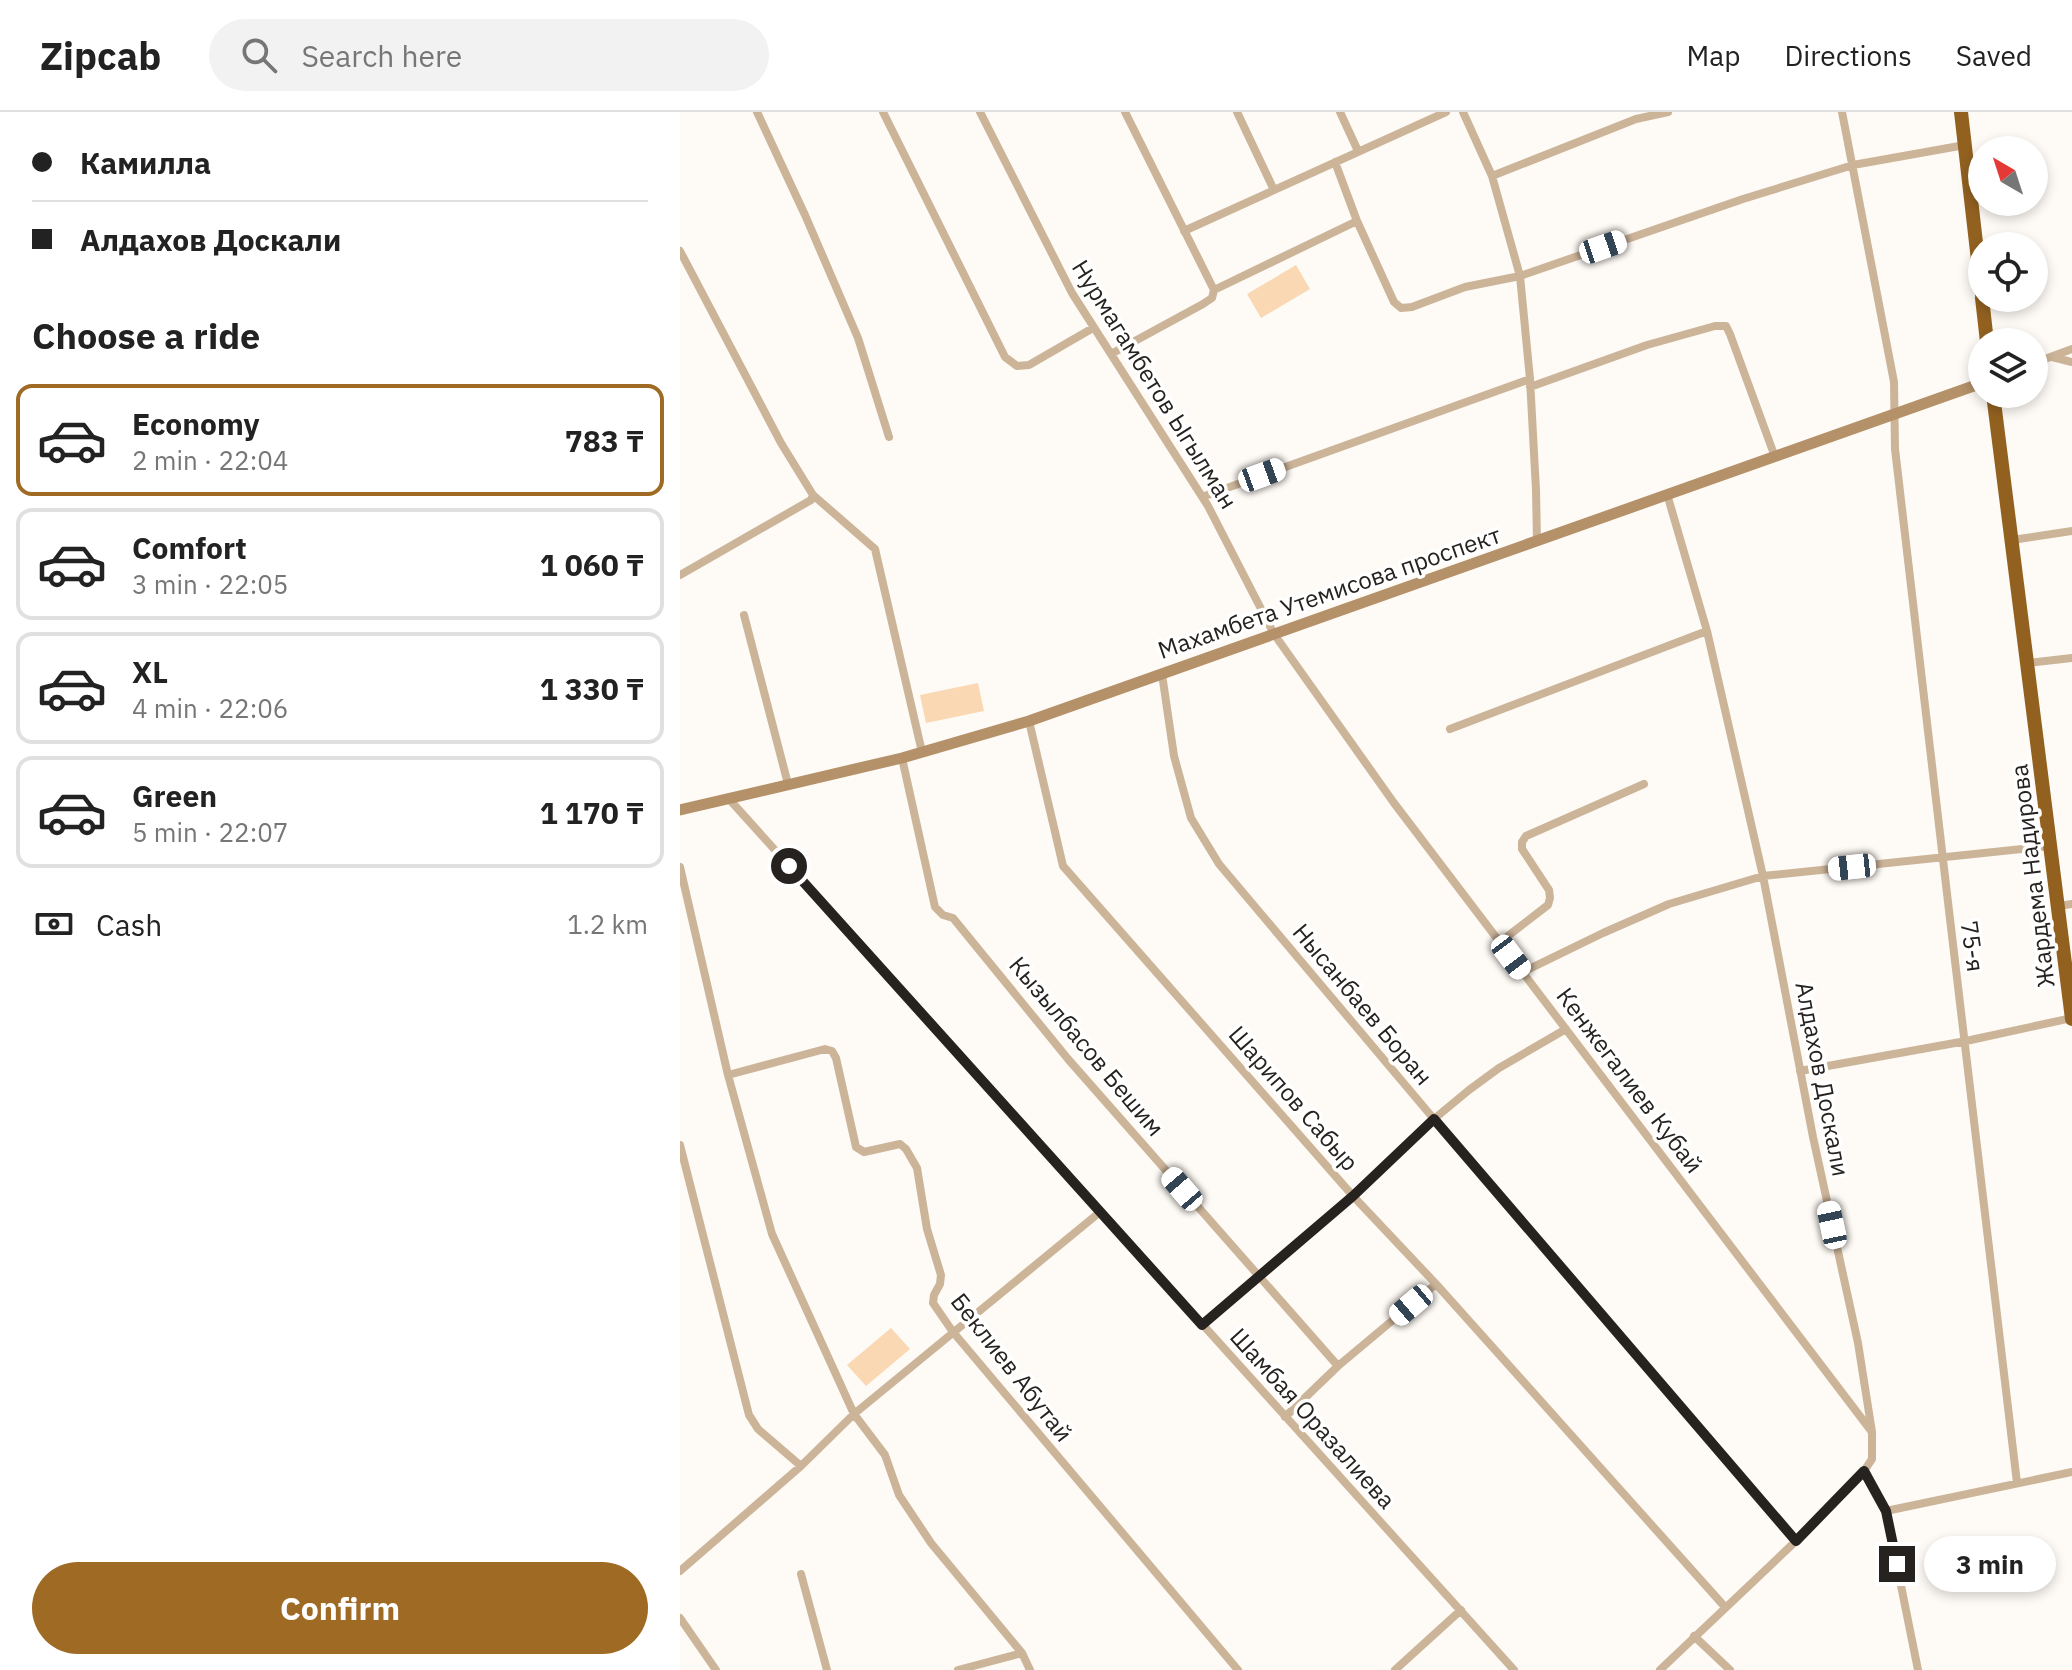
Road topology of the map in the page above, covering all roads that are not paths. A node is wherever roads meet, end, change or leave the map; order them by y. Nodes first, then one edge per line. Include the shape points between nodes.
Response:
1 (757, 112) edge
2 (883, 112) edge
3 (980, 112) edge
4 (1125, 112) edge
5 (1237, 112) edge
6 (1340, 112) edge
7 (1446, 112) edge
8 (1463, 112) edge
9 (1668, 112) edge
10 (1842, 112) edge
11 (1961, 112) edge
12 (1965, 145) junction
13 (1358, 151) junction
14 (1335, 162) junction
15 (1853, 165) junction
16 (1492, 176) junction
17 (1274, 190) junction
18 (1357, 221) junction
19 (1184, 231) junction
20 (1975, 232) edge
21 (680, 251) edge
22 (1520, 276) junction
23 (1214, 290) junction
24 (1093, 328) junction
25 (2072, 349) edge
26 (1111, 354) junction
27 (2051, 357) junction
28 (2048, 358) edge
29 (2072, 362) edge
30 (1530, 383) junction
31 (1968, 388) edge
32 (1995, 408) edge
33 (1895, 414) junction
34 (889, 437) dead end
35 (1775, 457) junction
36 (1667, 494) junction
37 (813, 495) junction
38 (1202, 497) junction
39 (2072, 531) edge
40 (2012, 540) junction
41 (1537, 542) junction
42 (680, 575) edge
43 (744, 615) dead end
44 (1707, 631) junction
45 (1274, 634) junction
46 (2072, 658) edge
47 (2028, 663) junction
48 (1162, 674) junction
49 (1029, 721) junction
50 (1450, 729) dead end
51 (922, 752) junction
52 (902, 758) junction
53 (788, 784) junction
54 (1644, 784) dead end
55 (729, 799) junction
56 (680, 810) edge
57 (2051, 846) junction
58 (1941, 858) junction
59 (680, 867) edge
60 (1763, 876) junction
61 (2065, 905) edge
62 (1500, 942) junction
63 (1523, 972) junction
64 (2072, 1018) edge
65 (1566, 1029) junction
66 (1966, 1041) junction
67 (1800, 1071) junction
68 (728, 1075) junction
69 (1434, 1119) junction
70 (680, 1145) edge
71 (1353, 1196) junction
72 (1100, 1212) junction
73 (1259, 1275) junction
74 (1436, 1284) junction
75 (1202, 1325) junction
76 (953, 1332) junction
77 (1338, 1366) junction
78 (854, 1414) junction
79 (1285, 1417) junction
80 (1872, 1432) junction
81 (801, 1466) junction
82 (1864, 1471) junction
83 (2072, 1472) edge
84 (2017, 1483) junction
85 (1886, 1511) junction
86 (1796, 1541) junction
87 (680, 1571) edge
88 (801, 1574) dead end
89 (1725, 1607) junction
90 (1461, 1610) junction
91 (680, 1618) edge
92 (1694, 1636) junction
93 (1022, 1653) junction
94 (716, 1670) edge
95 (827, 1670) edge
96 (958, 1670) edge
97 (1030, 1670) edge
98 (1238, 1670) edge
99 (1395, 1670) edge
100 (1514, 1670) edge
101 (1660, 1670) edge
102 (1730, 1670) edge
103 (1918, 1670) edge

1 - 34 street via 858,338
2 - 24 street via 1005,357 1017,366 1029,365
3 - 24 street, Нурмагамбетов Ыгылман
4 - 19 street
5 - 17 street
6 - 13 street
7 - 13 street
8 - 16 street
9 - 16 street via 1636,119
10 - 15 street, 75-я
11 - 12 highway
12 - 15 street
12 - 20 highway
13 - 14 street
14 - 17 street
14 - 18 street
15 - 22 street
15 - 33 street, 75-я via 1894,382
16 - 22 street
17 - 19 street
18 - 22 street via 1401,308
18 - 23 street
19 - 23 street
21 - 37 street
22 - 30 street
23 - 26 street via 1203,304
24 - 26 street, Нурмагамбетов Ыгылман
25 - 27 street
26 - 38 street, Нурмагамбетов Ыгылман
27 - 28 street
27 - 29 street
30 - 35 street via 1726,326
30 - 38 street
30 - 41 street
31 - 33 street, Махамбета Утемисова проспект
32 - 40 highway, Жардема Надирова
33 - 35 street, Махамбета Утемисова проспект
33 - 58 street, 75-я
35 - 36 street, Махамбета Утемисова проспект
36 - 41 street, Махамбета Утемисова проспект
36 - 44 street, Алдахов Доскали
37 - 42 street
37 - 51 street via 875,549
38 - 45 street, Нурмагамбетов Ыгылман
39 - 40 street
40 - 47 highway, Жардема Надирова
41 - 45 street, Махамбета Утемисова проспект
43 - 53 street
44 - 50 street
44 - 60 street, Алдахов Доскали
45 - 48 street, Махамбета Утемисова проспект
45 - 62 street, Кенжегалиев Кубай
46 - 47 street
47 - 57 highway, Жардема Надирова
48 - 49 street, Махамбета Утемисова проспект
48 - 69 street, Нысанбаев Боран via 1174,756 1191,818 1219,864
49 - 51 street, Махамбета Утемисова проспект
49 - 71 street, Шарипов Сабыр via 1063,866
51 - 52 street, Махамбета Утемисова проспект
52 - 53 street, Махамбета Утемисова проспект
52 - 73 street, Кызылбасов Бешим via 935,907 953,918 1068,1059
53 - 55 street, Махамбета Утемисова проспект
54 - 62 street via 1526,836 1522,849 1550,898
55 - 56 street, Махамбета Утемисова проспект
55 - 72 street, Шамбая Оразалиева
57 - 58 street
57 - 61 highway, Жардема Надирова
58 - 60 street
58 - 66 street, 75-я
59 - 68 street
60 - 63 street via 1669,904
60 - 67 street, Алдахов Доскали
61 - 64 highway, Жардема Надирова
62 - 63 street, Кенжегалиев Кубай
63 - 65 street, Кенжегалиев Кубай
64 - 66 street
65 - 69 street via 1499,1068
65 - 80 street, Кенжегалиев Кубай
66 - 67 street
66 - 84 street, 75-я
67 - 80 street, Алдахов Доскали
68 - 76 street, Беклиев Абутай via 832,1051 856,1147 864,1152 900,1144 917,1168 941,1275 933,1303
68 - 78 street via 772,1234
69 - 71 street
69 - 86 street, Нысанбаев Боран
70 - 81 street via 749,1415
71 - 73 street
71 - 74 street, Шарипов Сабыр
72 - 75 street, Шамбая Оразалиева
72 - 76 street
73 - 75 street
73 - 77 street, Кызылбасов Бешим
74 - 77 street
74 - 89 street, Шарипов Сабыр
75 - 79 street, Шамбая Оразалиева
76 - 78 street
76 - 98 street, Беклиев Абутай
77 - 79 street
78 - 81 street
78 - 93 street via 885,1455 899,1495 931,1543
79 - 90 street, Шамбая Оразалиева
80 - 82 street, Алдахов Доскали via 1872,1459
81 - 87 street
82 - 85 street
82 - 86 street
83 - 84 street
84 - 85 street
85 - 103 street
86 - 89 street
88 - 95 street
89 - 92 street
90 - 99 street
90 - 100 street, Шамбая Оразалиева
91 - 94 street
92 - 101 street
92 - 102 street
93 - 96 street
93 - 97 street

